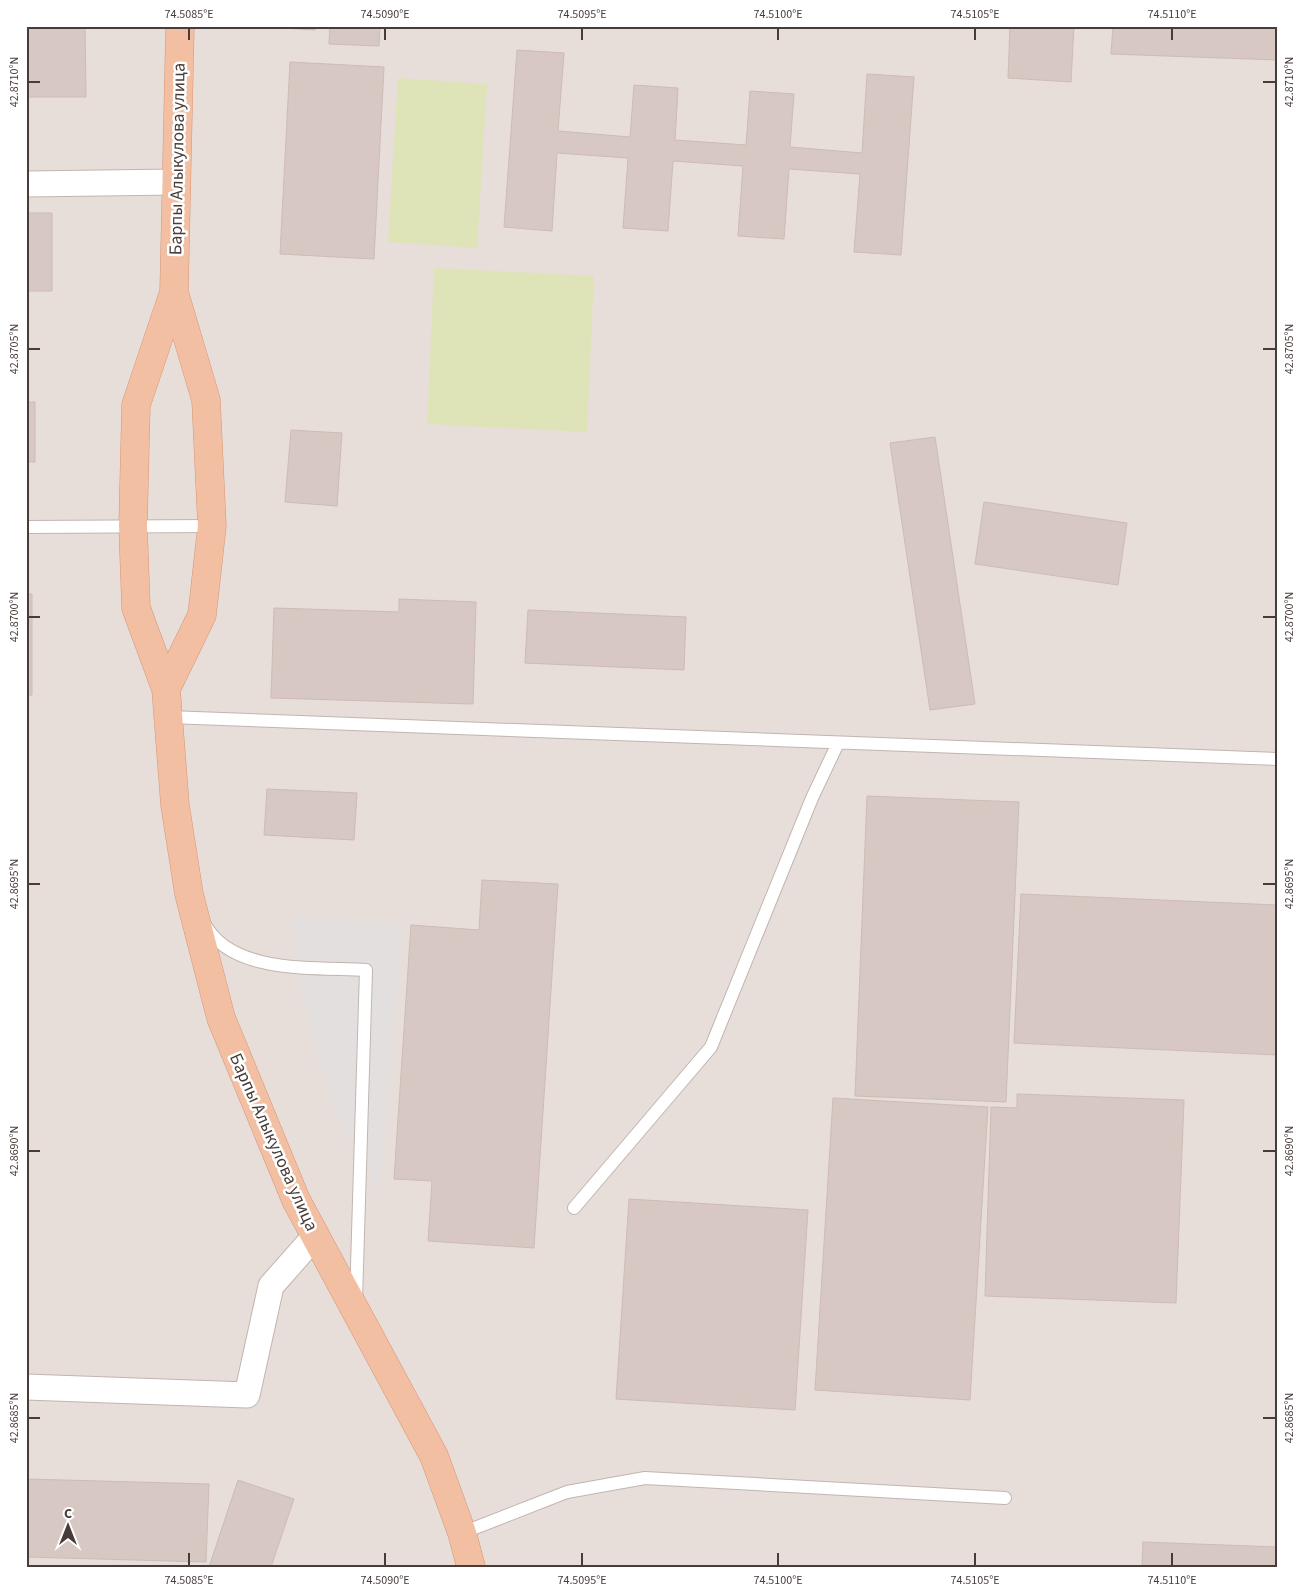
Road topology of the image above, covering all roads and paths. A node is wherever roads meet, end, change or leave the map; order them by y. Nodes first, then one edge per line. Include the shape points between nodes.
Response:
1 (180, 26) edge
2 (176, 182) junction
3 (26, 184) edge
4 (174, 292) junction
5 (133, 526) junction
6 (212, 526) junction
7 (26, 527) edge
8 (166, 689) junction
9 (168, 717) junction
10 (838, 743) junction
11 (1277, 759) edge
12 (189, 894) junction
13 (574, 1208) dead end
14 (316, 1236) junction
15 (356, 1310) junction
16 (26, 1387) edge
17 (1005, 1498) dead end
18 (462, 1533) junction
19 (471, 1567) edge

1 - 2 main road, Барпы Алыкулова улица
2 - 3 street
2 - 4 main road, Барпы Алыкулова улица
4 - 5 main road, Барпы Алыкулова улица via 136,405
4 - 6 main road, Барпы Алыкулова улица via 206,400
5 - 6 lane
5 - 7 lane
5 - 8 main road, Барпы Алыкулова улица via 136,608
6 - 8 main road, Барпы Алыкулова улица via 202,615
8 - 9 main road, Барпы Алыкулова улица
9 - 10 lane
9 - 12 main road, Барпы Алыкулова улица via 175,805
10 - 11 lane
10 - 13 lane via 812,798 711,1047
12 - 14 main road, Барпы Алыкулова улица via 221,1018 296,1200
12 - 15 lane via 207,929 230,951 265,964 366,970
14 - 15 main road, Барпы Алыкулова улица
14 - 16 street via 271,1286 246,1395
15 - 18 main road, Барпы Алыкулова улица via 434,1456
17 - 18 lane via 645,1478 567,1492
18 - 19 main road, Барпы Алыкулова улица

